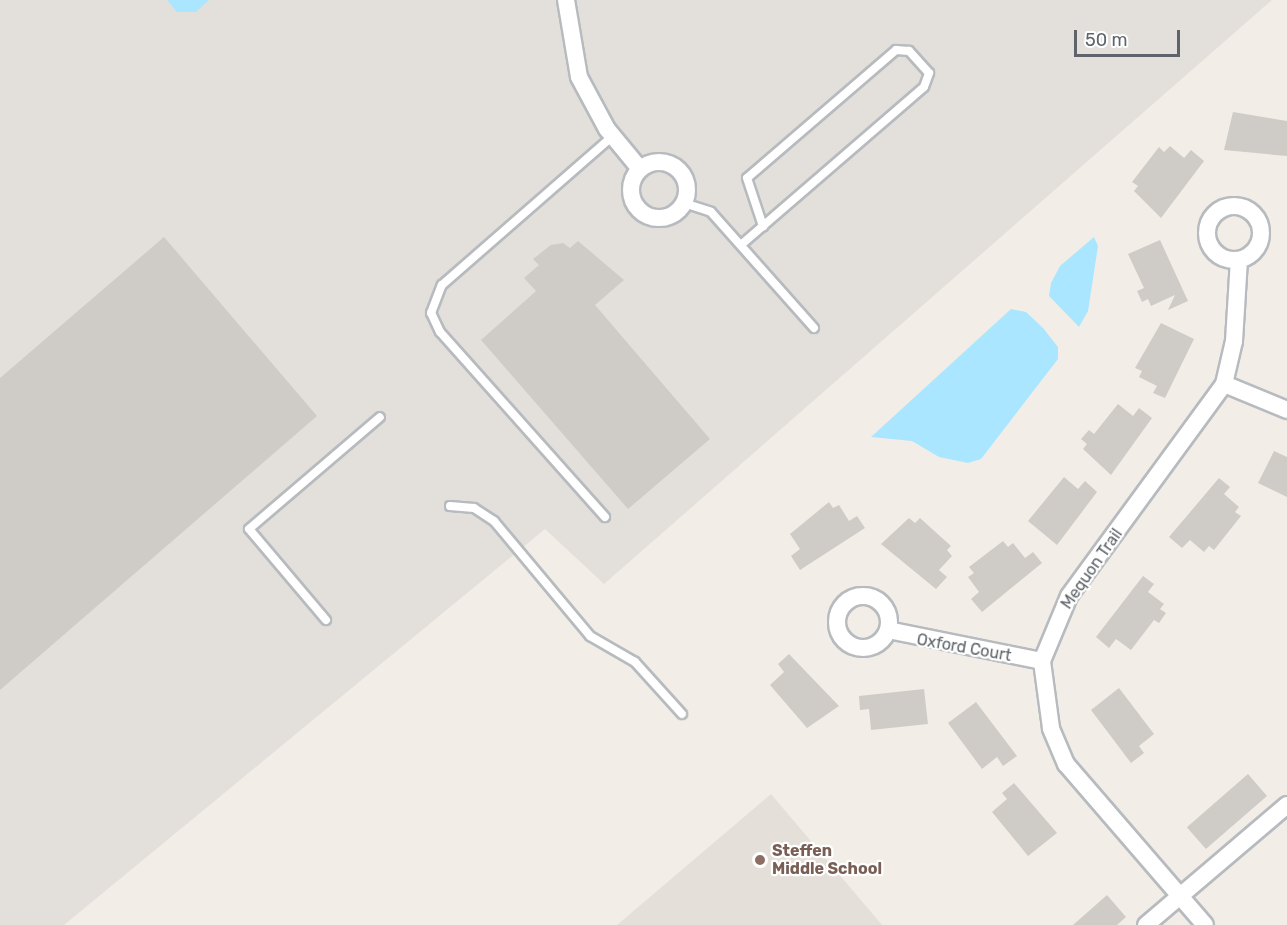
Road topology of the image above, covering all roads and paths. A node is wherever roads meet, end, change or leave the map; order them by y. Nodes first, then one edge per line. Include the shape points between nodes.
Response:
1 (566, 0) edge
2 (613, 136) junction
3 (640, 169) junction
4 (684, 203) junction
5 (763, 226) junction
6 (742, 244) junction
7 (1239, 260) dead end
8 (814, 328) dead end
9 (1224, 384) junction
10 (1287, 410) edge
11 (380, 417) dead end
12 (450, 506) dead end
13 (605, 517) dead end
14 (326, 620) dead end
15 (888, 630) dead end
16 (1042, 661) junction
17 (681, 714) dead end
18 (1287, 805) edge
19 (1177, 895) junction
20 (1146, 925) edge
21 (1204, 925) edge

1 - 2 street via 579,76
2 - 3 street
2 - 13 lane via 442,285 431,313 440,332
3 - 4 street via 664,162 680,170 687,186
3 - 4 street via 631,196 642,212 660,218
4 - 6 lane via 711,212
5 - 5 lane via 924,87 929,73 909,51 896,50 747,178
5 - 6 lane
6 - 8 lane
7 - 9 street, Mequon Trail via 1234,341
9 - 10 street
9 - 16 street, Mequon Trail via 1070,596
11 - 14 lane via 249,529
12 - 17 lane via 474,508 494,521 590,636 635,662
15 - 16 street, Oxford Court
16 - 19 street via 1051,728 1066,764
18 - 19 street
19 - 20 street
19 - 21 street

